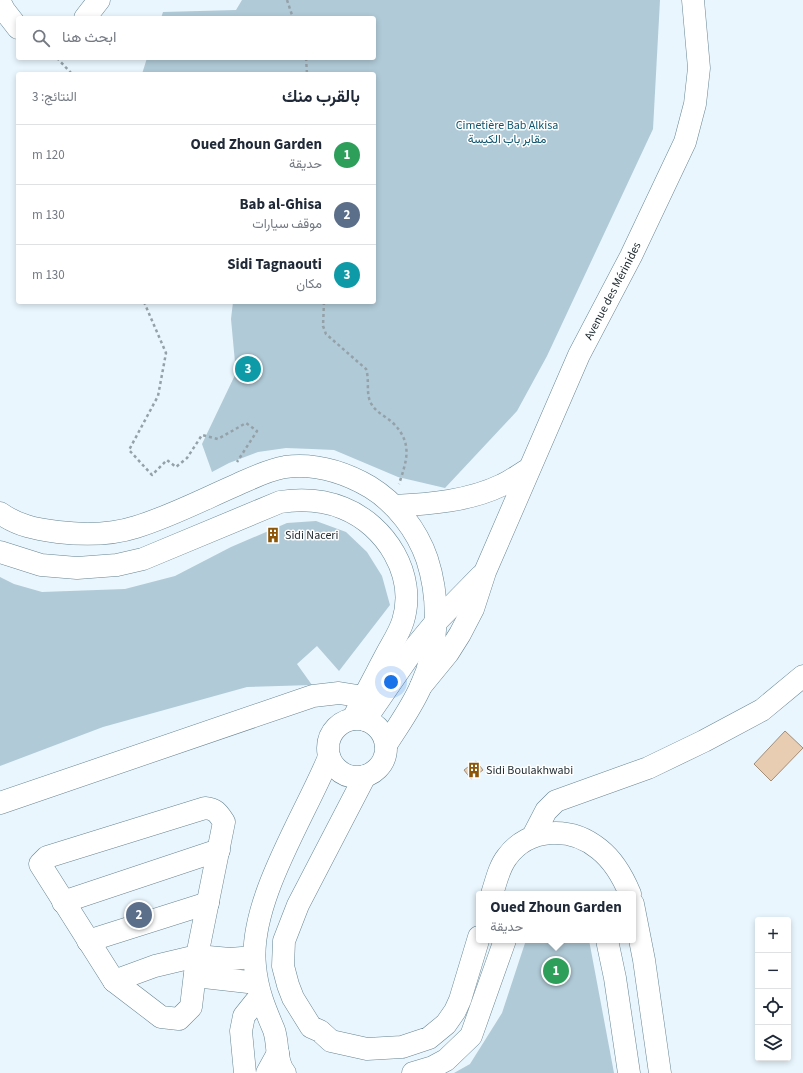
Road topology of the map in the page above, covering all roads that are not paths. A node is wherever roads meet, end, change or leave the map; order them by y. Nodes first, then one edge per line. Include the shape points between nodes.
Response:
1 (99, 0) edge
2 (693, 0) edge
3 (0, 2) edge
4 (87, 16) edge
5 (16, 25) edge
6 (529, 469) junction
7 (391, 504) junction
8 (0, 513) edge
9 (0, 552) edge
10 (485, 572) junction
11 (435, 623) junction
12 (803, 676) edge
13 (421, 686) junction
14 (364, 697) junction
15 (359, 719) junction
16 (386, 745) junction
17 (329, 757) junction
18 (365, 776) junction
19 (0, 803) edge
20 (533, 836) junction
21 (219, 850) junction
22 (493, 891) edge
23 (628, 891) edge
24 (63, 902) junction
25 (208, 903) junction
26 (636, 919) edge
27 (88, 941) junction
28 (477, 943) edge
29 (504, 943) edge
30 (608, 943) edge
31 (254, 957) junction
32 (196, 966) junction
33 (114, 981) junction
34 (259, 989) junction
35 (281, 1058) edge
36 (245, 1073) edge
37 (267, 1073) edge
38 (413, 1073) edge
39 (629, 1073) edge
40 (660, 1073) edge

1 - 4 main road
2 - 6 main road, Avenue des Mérinides via 699,68 695,104 685,142 631,256 579,355
3 - 5 main road
6 - 7 main road via 502,485 478,494 426,504
6 - 10 main road, Avenue des Mérinides
7 - 8 main road via 376,491 342,473 304,466 284,467 259,475 157,520 114,532 67,533 26,527
7 - 11 main road via 411,527 425,554 435,593
9 - 14 main road via 41,565 77,568 117,565 143,559 280,502 308,500 342,507 370,524 392,548 406,590 402,621
10 - 11 main road
10 - 13 main road, Avenue des Mérinides via 473,609 460,634
11 - 13 main road via 429,663
11 - 15 main road
12 - 20 main road via 762,710 704,741 648,768 556,801 546,811
13 - 16 main road
14 - 15 main road
14 - 19 main road via 339,693 314,696
15 - 16 main road via 377,727
15 - 17 main road via 342,723 331,735
16 - 18 main road via 382,762 375,771
17 - 18 main road via 343,774
17 - 31 main road via 284,850 258,922
18 - 28 main road via 298,905 284,941 283,966 288,985 310,1027 320,1030 331,1041 367,1049 402,1047 429,1038 446,1024 455,1011
20 - 22 main road via 523,841 506,858
20 - 23 main road via 570,834 591,842 616,867
21 - 24 main road
21 - 24 main road via 224,822 214,809 205,808 47,857 40,864
21 - 25 main road
24 - 27 main road
25 - 27 main road
25 - 32 main road
26 - 40 main road
27 - 33 main road
29 - 38 main road via 471,1036 446,1060
30 - 39 main road
31 - 32 main road
31 - 34 main road
32 - 33 main road via 155,966
32 - 33 main road via 191,1007 179,1019 160,1017
32 - 34 main road
34 - 35 main road
34 - 36 main road via 244,1016 241,1031
35 - 37 main road

